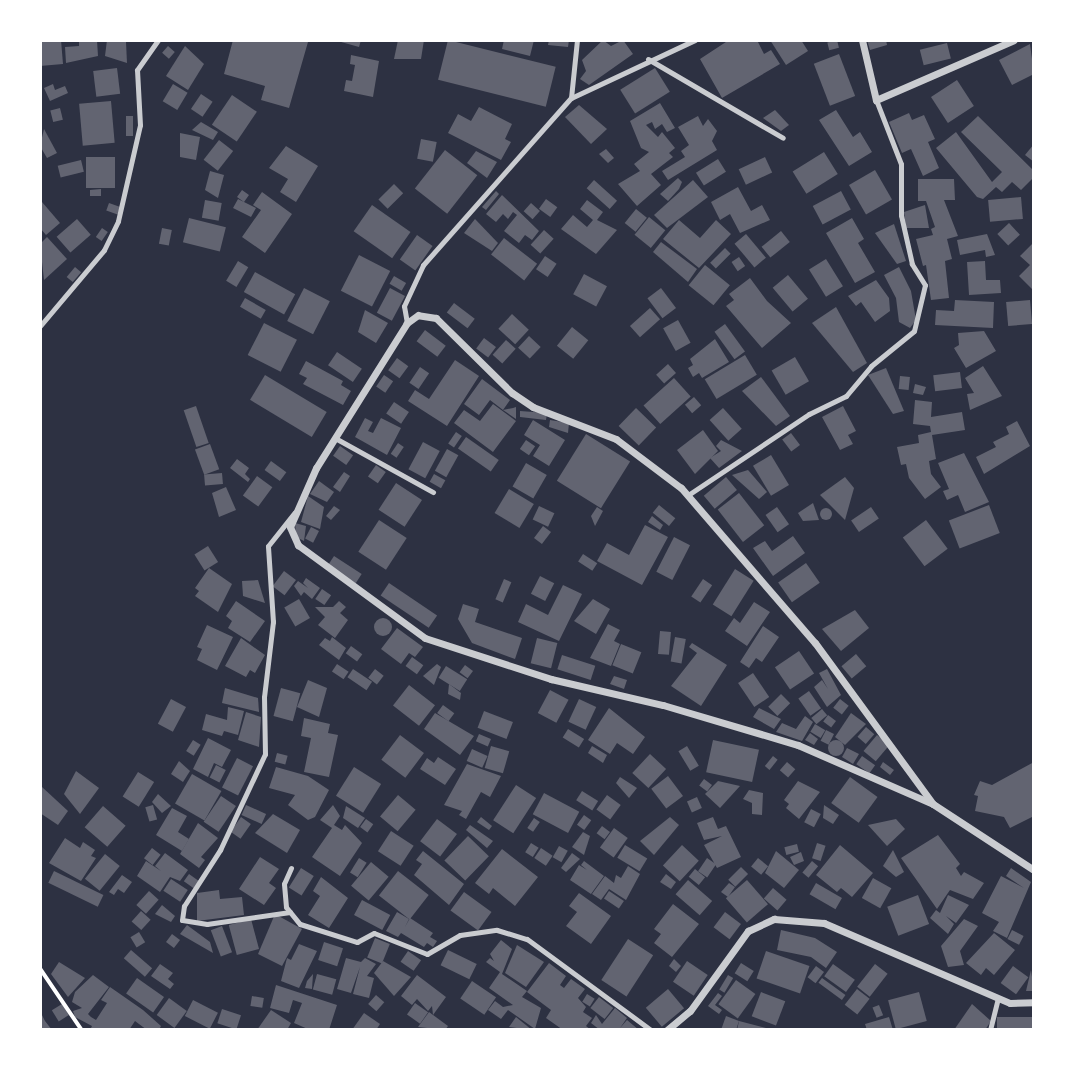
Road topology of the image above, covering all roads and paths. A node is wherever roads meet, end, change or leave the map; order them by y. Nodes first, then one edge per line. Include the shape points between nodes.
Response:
1 (158, 40) edge
2 (576, 40) edge
3 (695, 40) edge
4 (862, 40) edge
5 (1014, 40) edge
6 (649, 60) junction
7 (571, 98) junction
8 (876, 100) junction
9 (783, 138) dead end
10 (407, 323) junction
11 (40, 326) edge
12 (335, 438) junction
13 (432, 492) dead end
14 (688, 495) junction
15 (296, 510) junction
16 (933, 804) junction
17 (291, 868) dead end
18 (1034, 870) edge
19 (290, 912) junction
20 (40, 968) edge
21 (998, 999) junction
22 (1034, 1002) edge
23 (82, 1030) edge
24 (651, 1030) edge
25 (667, 1030) edge
26 (990, 1030) edge

1 - 11 lane via 137,70 140,125 118,221 104,250
2 - 7 lane
3 - 6 lane
4 - 8 street
5 - 8 street
6 - 7 lane
6 - 9 lane
7 - 10 lane via 423,265 404,306
8 - 14 lane via 901,164 901,215 912,264 925,285 914,331 871,366 846,396 809,414
10 - 12 street
10 - 14 street via 418,315 436,318 512,393 533,407 616,439 649,460
12 - 13 lane
12 - 15 street
14 - 16 street via 815,643
15 - 16 street via 290,527 298,545 425,638 551,679 663,705 798,745
15 - 19 lane via 268,546 273,622 264,697 265,754 220,850 184,906 182,920 207,924
16 - 18 street
17 - 19 lane via 284,884
19 - 24 lane via 300,924 328,936 357,942 374,933 426,954 460,935 497,930 527,939
20 - 23 path
21 - 22 street
21 - 25 street via 824,923 774,919 748,931 690,1011
21 - 26 lane

